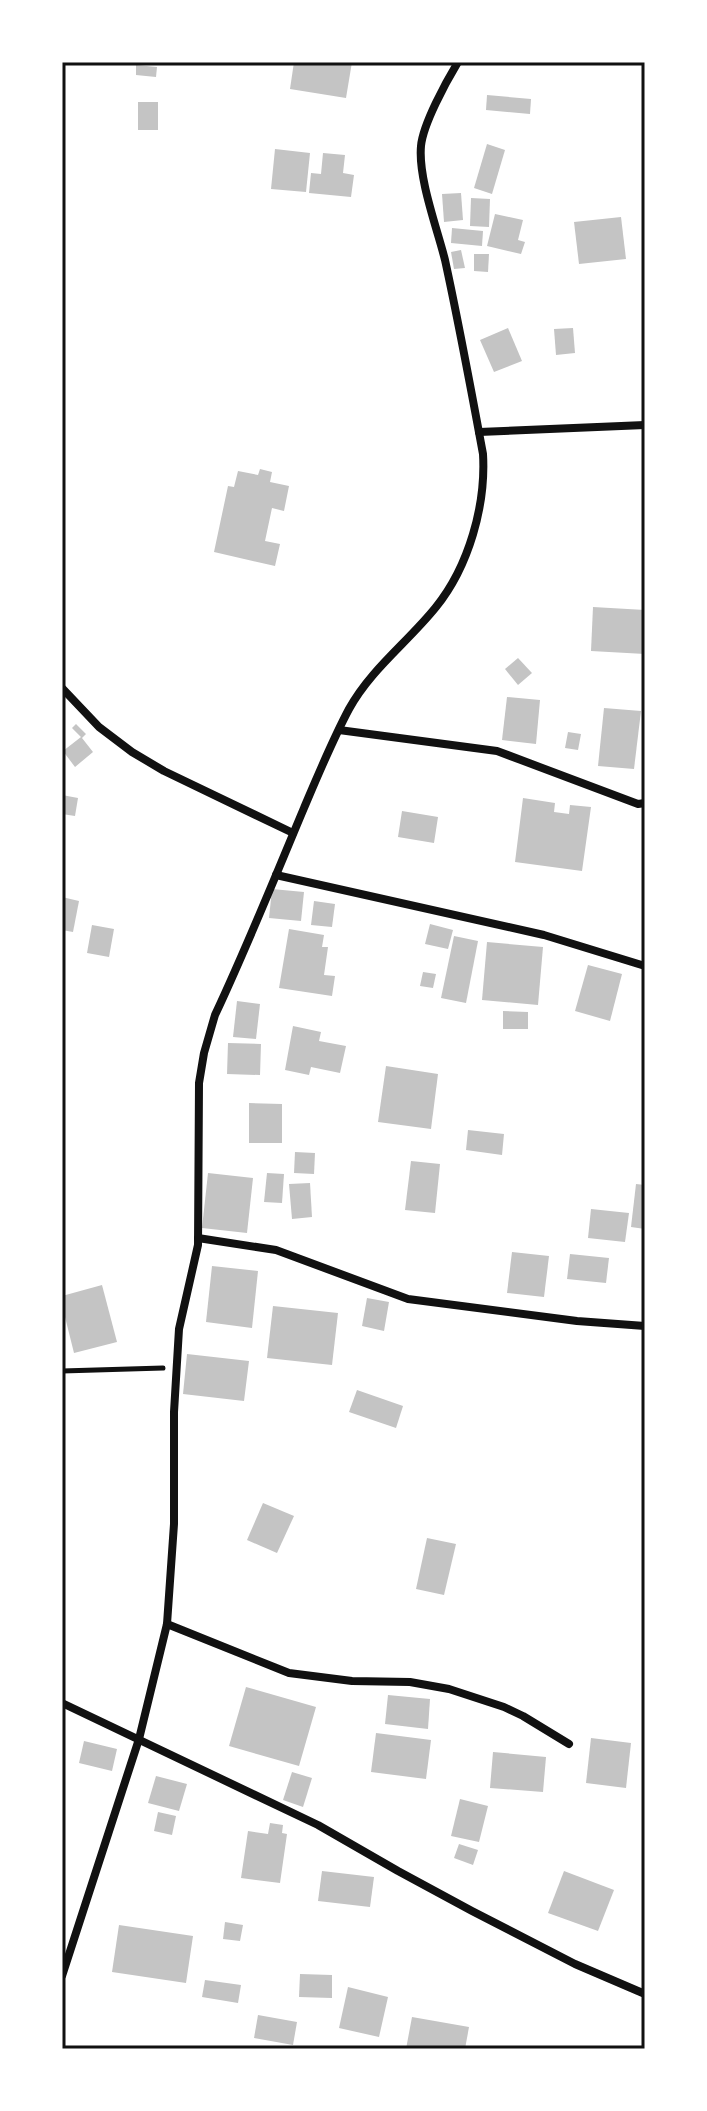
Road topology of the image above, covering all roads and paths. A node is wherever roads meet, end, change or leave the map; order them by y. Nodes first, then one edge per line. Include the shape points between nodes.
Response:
1 (458, 62) edge
2 (645, 425) edge
3 (479, 432) junction
4 (62, 688) edge
5 (339, 730) junction
6 (645, 803) edge
7 (293, 833) junction
8 (276, 875) junction
9 (645, 966) edge
10 (198, 1238) junction
11 (645, 1326) edge
12 (176, 1367) junction
13 (62, 1371) edge
14 (167, 1624) junction
15 (62, 1703) edge
16 (139, 1739) junction
17 (569, 1744) dead end
18 (62, 1976) edge
19 (645, 1994) edge

1 - 3 street via 424,133 421,154
2 - 3 street
3 - 5 street via 481,505 462,564 436,607 367,681
4 - 7 street via 132,752
5 - 6 street via 497,751
5 - 7 street
7 - 8 street
8 - 9 street via 544,935
8 - 10 street via 215,1015 204,1053 199,1083
10 - 11 street via 276,1250 408,1299
10 - 12 street
12 - 13 path
12 - 14 street
14 - 16 street
14 - 17 street via 289,1673 449,1689 504,1707
15 - 16 street
16 - 18 street
16 - 19 street via 318,1825 575,1964

